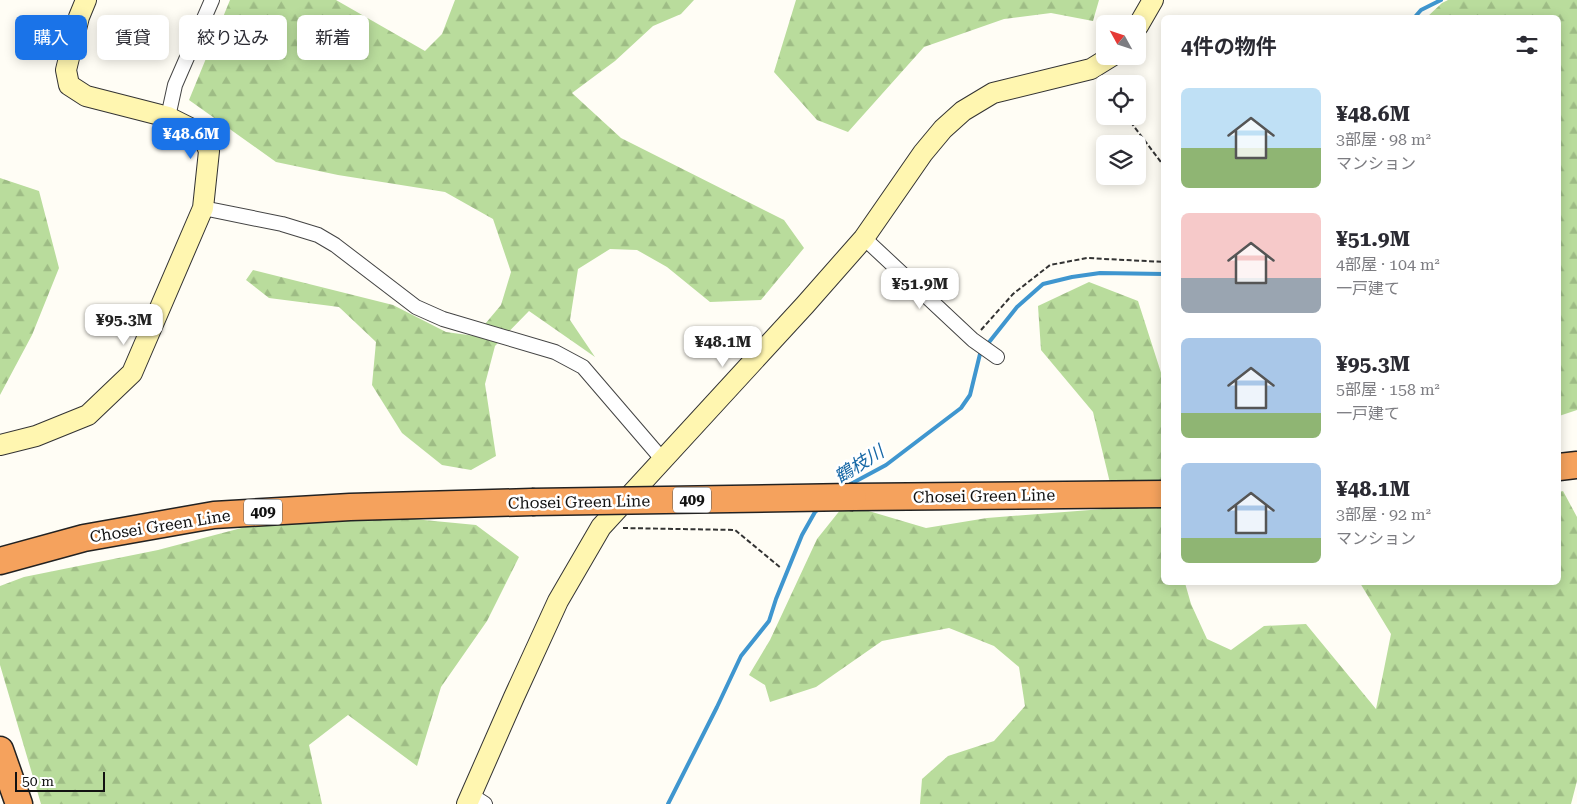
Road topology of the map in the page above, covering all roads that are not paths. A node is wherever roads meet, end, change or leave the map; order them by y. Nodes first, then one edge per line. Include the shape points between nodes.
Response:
1 (86, 0) edge
2 (212, 0) edge
3 (1153, 0) edge
4 (1144, 15) edge
5 (1097, 65) edge
6 (168, 117) junction
7 (203, 208) junction
8 (864, 238) junction
9 (997, 357) dead end
10 (0, 445) edge
11 (662, 459) junction
12 (1577, 465) edge
13 (1561, 467) edge
14 (1161, 494) edge
15 (0, 561) edge
16 (0, 750) edge
17 (474, 801) edge
18 (19, 804) edge

1 - 6 street via 66,70 69,85 86,96
2 - 6 street via 175,85
3 - 4 street
5 - 8 street via 992,93 963,111 923,153
6 - 7 street via 202,134 209,151
7 - 10 street via 132,373 88,416 36,436
7 - 11 street via 266,220 318,235 416,307 443,319 556,352 583,368
8 - 9 street via 973,340
8 - 11 street
11 - 17 street via 601,527 558,601 514,697
12 - 13 highway
14 - 15 highway, Chosei Green Line / 409, bridge via 350,507 214,515 84,538
16 - 18 highway

